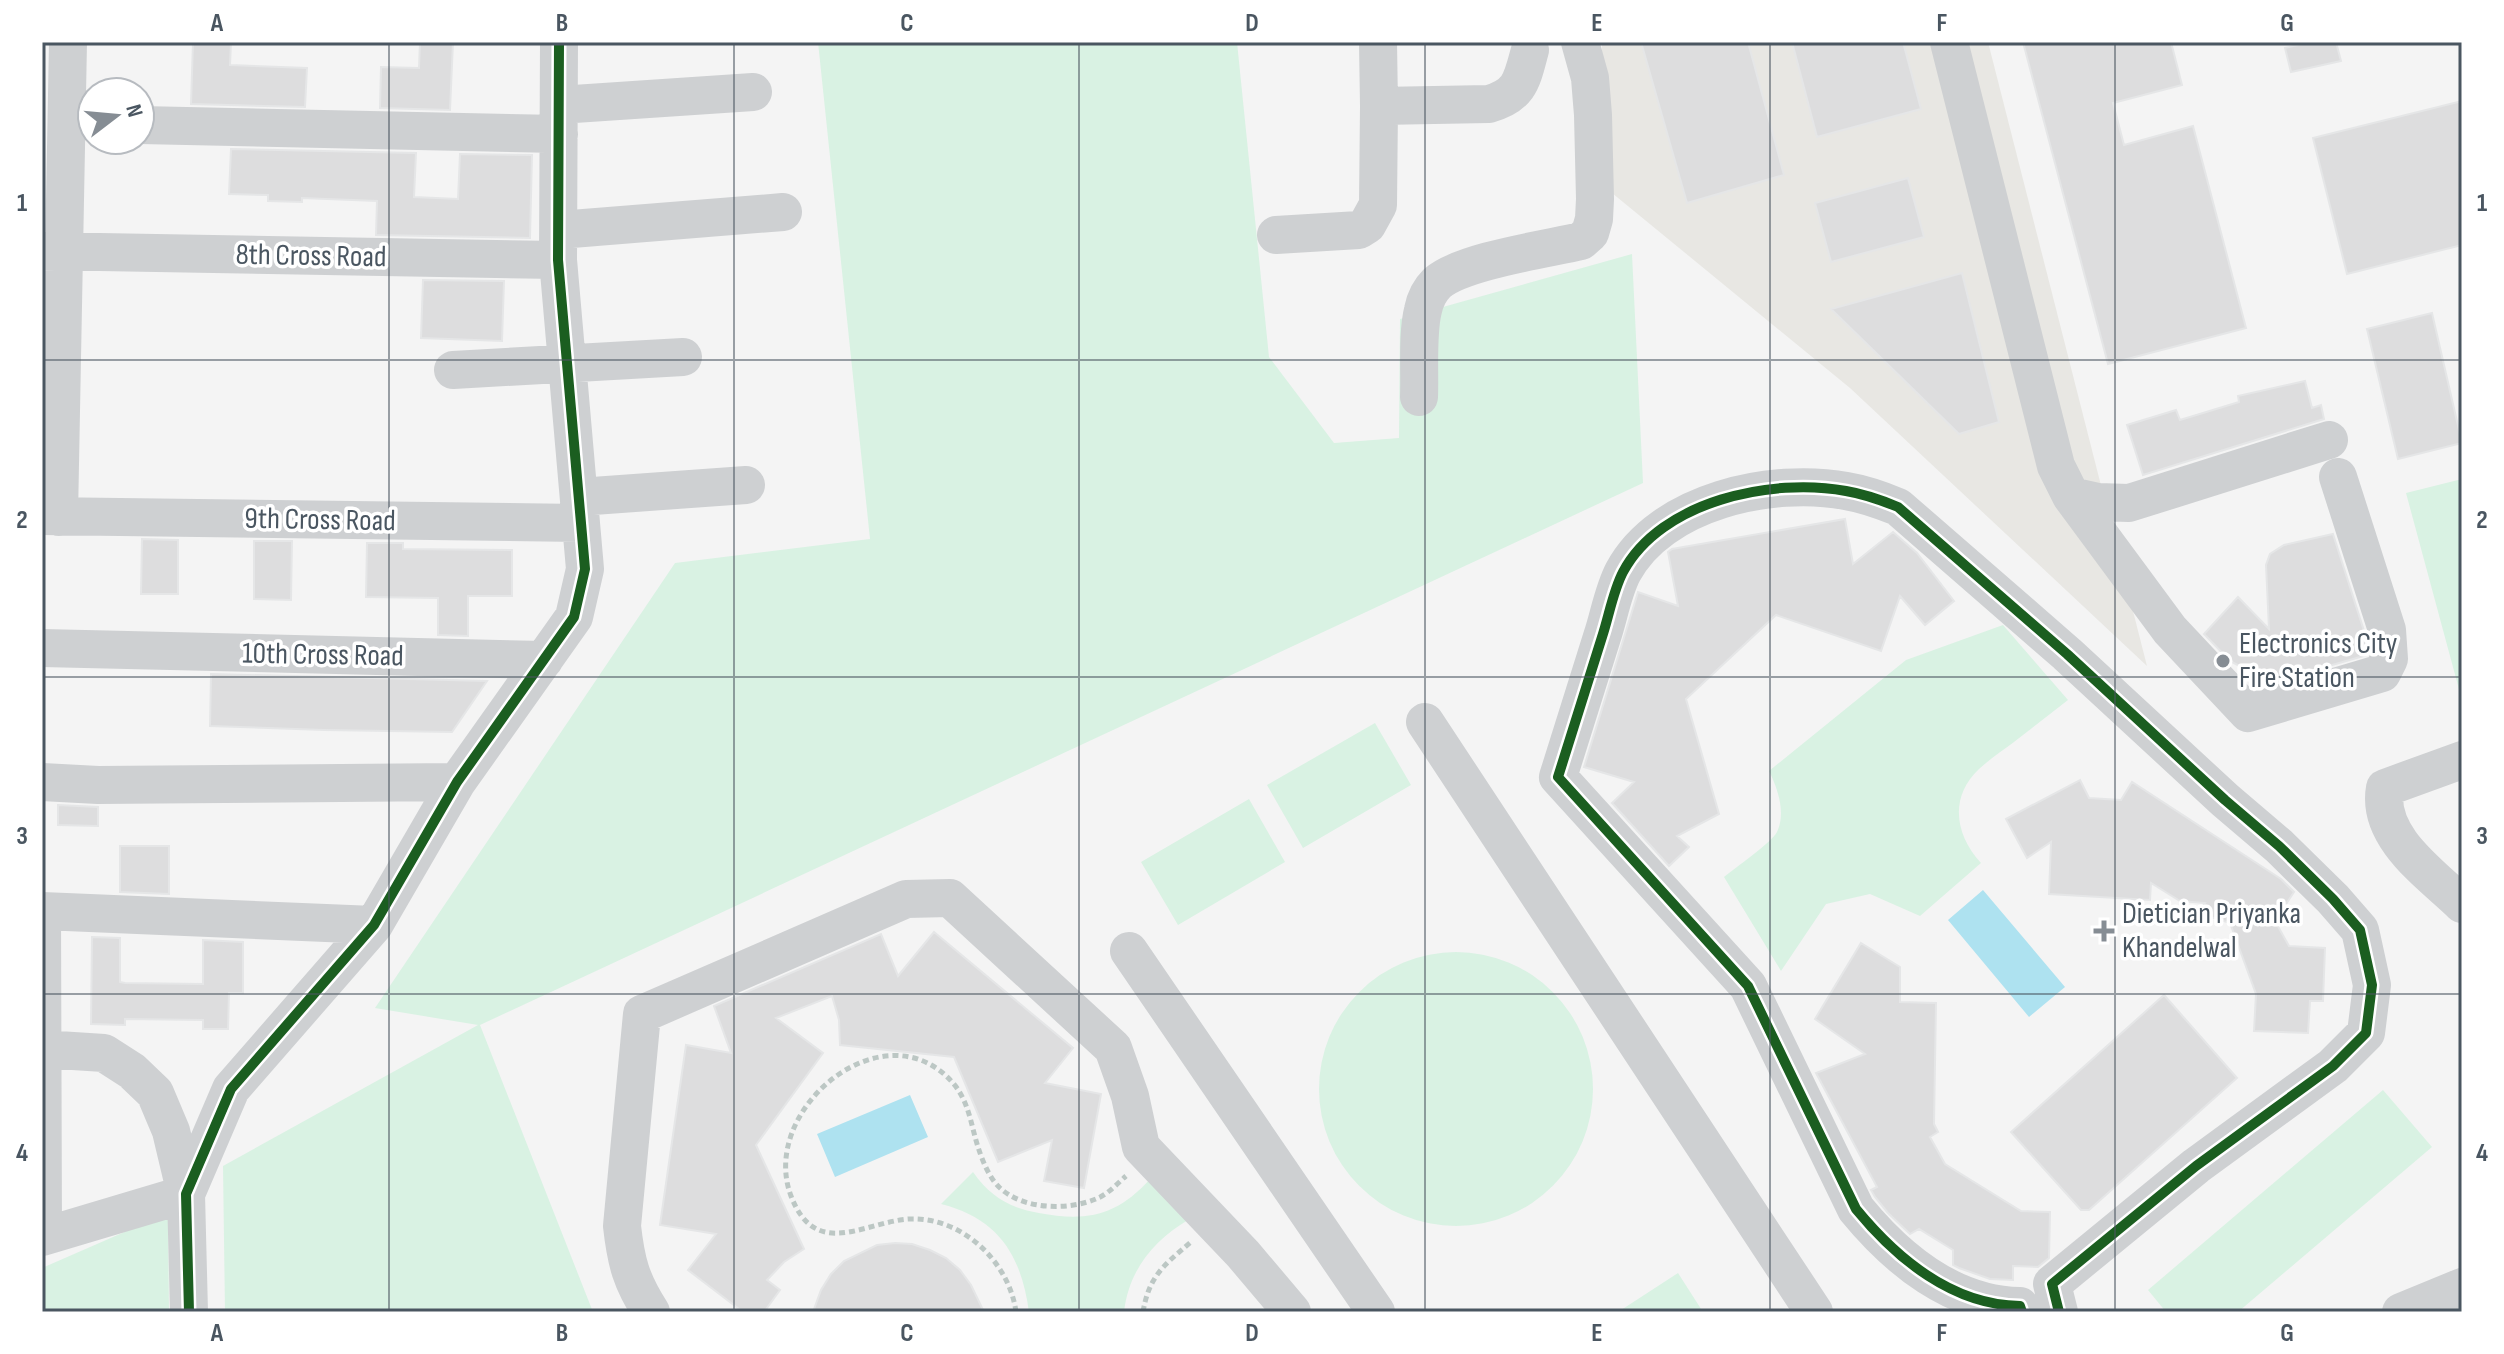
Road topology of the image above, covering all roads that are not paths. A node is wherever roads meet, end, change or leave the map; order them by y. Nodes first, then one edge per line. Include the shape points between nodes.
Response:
1 (68, 42) edge
2 (559, 42) edge
3 (1378, 42) edge
4 (1578, 42) edge
5 (1949, 42) edge
6 (1522, 46) edge
7 (753, 92) dead end
8 (1379, 106) junction
9 (559, 120) junction
10 (67, 123) edge
11 (156, 125) edge
12 (783, 212) dead end
13 (1276, 235) dead end
14 (558, 245) junction
15 (53, 251) edge
16 (683, 357) dead end
17 (568, 364) junction
18 (453, 370) dead end
19 (52, 383) edge
20 (1419, 397) dead end
21 (2329, 440) dead end
22 (2338, 477) dead end
23 (746, 485) dead end
24 (2071, 496) junction
25 (580, 510) junction
26 (51, 516) edge
27 (42, 648) edge
28 (544, 660) junction
29 (1425, 722) dead end
30 (2462, 760) edge
31 (42, 782) edge
32 (457, 782) junction
33 (2462, 904) edge
34 (42, 911) edge
35 (374, 925) junction
36 (1129, 951) dead end
37 (42, 1049) edge
38 (186, 1194) junction
39 (43, 1236) edge
40 (2462, 1287) edge
41 (189, 1312) edge
42 (651, 1312) edge
43 (1292, 1312) edge
44 (1376, 1312) edge
45 (1814, 1312) edge
46 (2022, 1312) edge
47 (2059, 1312) edge
48 (2401, 1312) edge

1 - 10 street
2 - 9 street
3 - 8 street
4 - 6 street via 1548,53
4 - 20 street via 1590,78 1593,115 1595,199 1590,233 1581,241 1482,264 1438,282 1422,311
5 - 24 street via 2056,466
6 - 8 street via 1522,80 1503,100
7 - 9 street
8 - 13 street via 1378,205 1367,225 1359,230
9 - 11 street
9 - 14 street
10 - 15 street
12 - 14 street, 8th Cross Road
14 - 15 street, 8th Cross Road
14 - 17 street
15 - 19 street
16 - 17 street
17 - 18 street
17 - 25 street
19 - 26 street
21 - 24 street via 2129,503
22 - 24 street via 2387,630 2389,659 2382,673 2248,713 2170,630
23 - 25 street, 9th Cross Road
25 - 26 street, 9th Cross Road
25 - 28 street via 585,569 574,617
27 - 28 street, 10th Cross Road
28 - 32 street
29 - 45 street
30 - 33 street via 2385,788 2383,802 2390,828 2405,849
31 - 32 street
32 - 35 street
34 - 35 street
34 - 37 street
35 - 38 street via 231,1089
36 - 44 street
37 - 38 street via 104,1053 155,1093 171,1131
37 - 39 street
38 - 39 street
38 - 41 street
40 - 48 street
42 - 43 street via 626,1261 622,1226 642,1014 906,899 950,898 1113,1048 1141,1147
46 - 47 street via 2020,1306 1998,1305 1945,1286 1875,1232 1856,1209 1748,986 1558,777 1622,574 1645,543 1693,510 1789,487 1845,491 1898,507 2279,846 2360,930 2372,985 2366,1033 2333,1066 2196,1166 2052,1284

